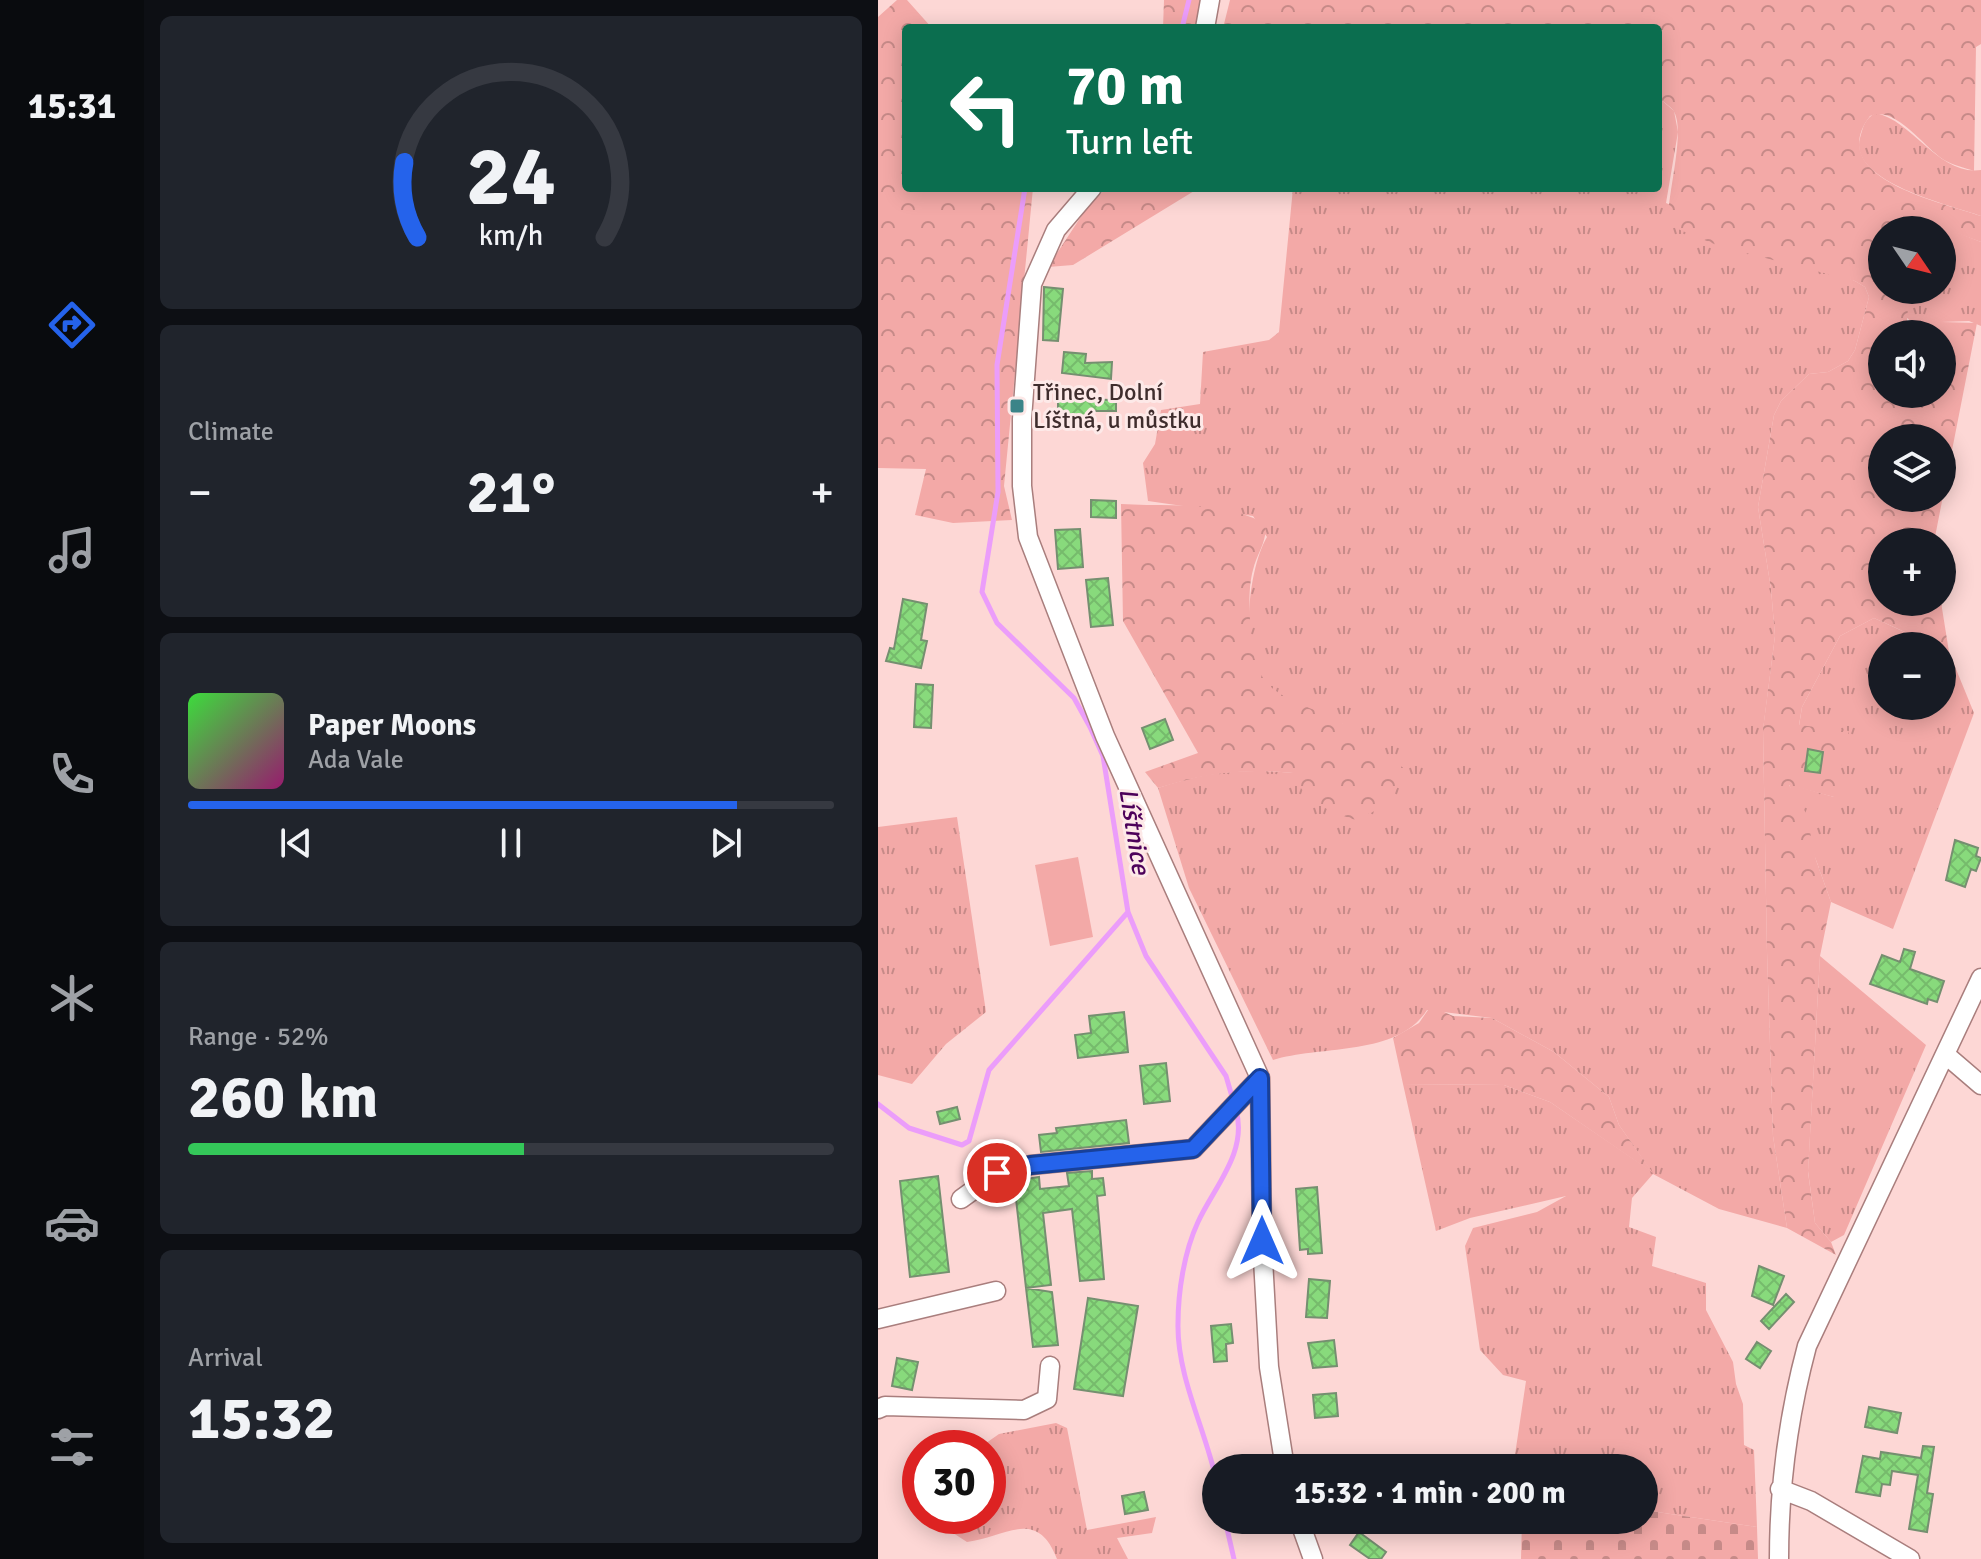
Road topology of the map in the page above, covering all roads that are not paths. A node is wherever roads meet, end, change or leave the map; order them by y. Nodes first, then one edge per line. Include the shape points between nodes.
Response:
1 (1210, 0) edge
2 (1206, 24) edge
3 (1089, 192) edge
4 (1981, 978) edge
5 (1946, 1055) junction
6 (1260, 1078) junction
7 (1981, 1085) edge
8 (961, 1199) dead end
9 (996, 1291) dead end
10 (878, 1319) edge
11 (1050, 1366) dead end
12 (878, 1409) edge
13 (1283, 1454) edge
14 (1780, 1489) junction
15 (1304, 1534) edge
16 (1313, 1559) edge
17 (1779, 1559) edge
18 (1910, 1559) edge

1 - 2 street
3 - 6 street via 1056,230 1032,284 1022,419 1028,537 1105,736
4 - 5 street
5 - 7 street
5 - 14 street via 1807,1346 1790,1409
6 - 8 street via 1193,1149 1031,1165 997,1173
6 - 13 street via 1268,1351
9 - 10 street
11 - 12 street via 1047,1399 1024,1410
14 - 17 street
14 - 18 street via 1811,1501
15 - 16 street

